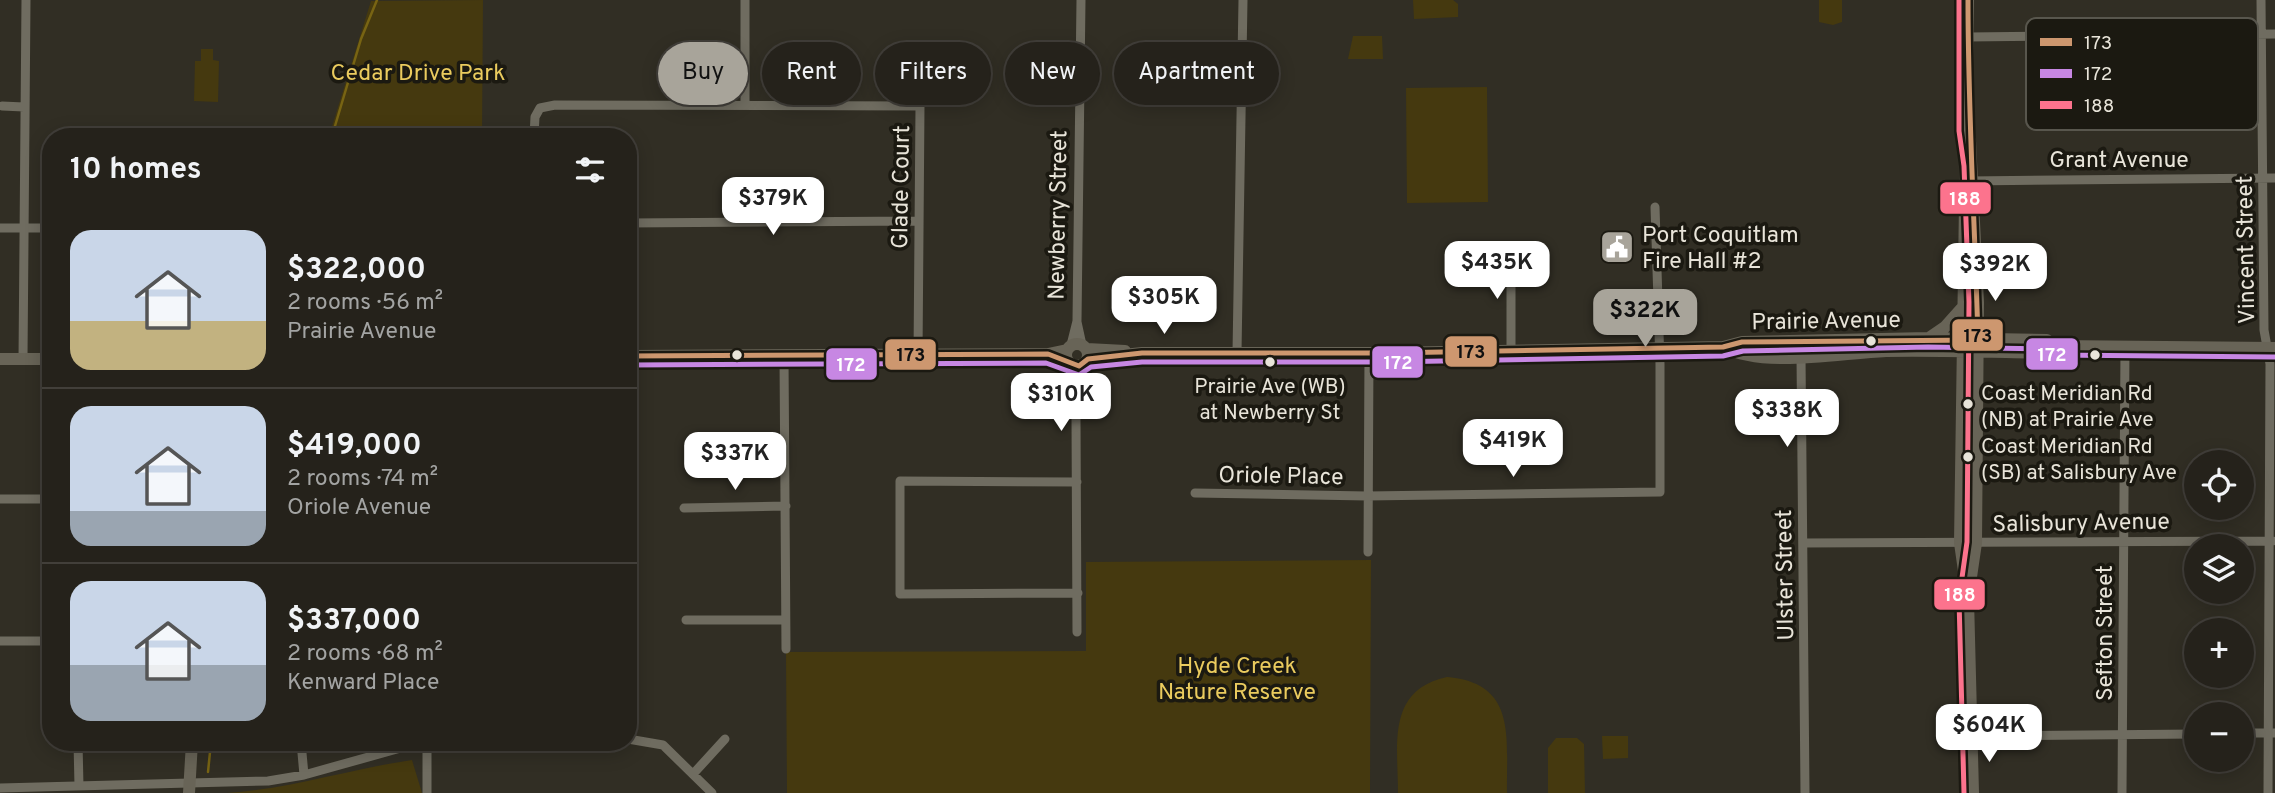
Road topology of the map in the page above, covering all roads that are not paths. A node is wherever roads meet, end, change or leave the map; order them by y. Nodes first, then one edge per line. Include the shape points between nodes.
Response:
1 (26, 0) edge
2 (746, 0) edge
3 (1081, 0) edge
4 (1243, 0) edge
5 (1968, 0) edge
6 (2261, 0) edge
7 (2258, 34) edge
8 (2262, 34) junction
9 (2275, 34) edge
10 (2026, 36) edge
11 (1968, 37) junction
12 (746, 42) edge
13 (658, 105) edge
14 (745, 105) edge
15 (2, 106) dead end
16 (24, 107) junction
17 (534, 128) edge
18 (2262, 178) junction
19 (2275, 178) edge
20 (1968, 181) junction
21 (1655, 207) dead end
22 (918, 221) junction
23 (637, 223) edge
24 (0, 228) edge
25 (24, 228) junction
26 (42, 228) edge
27 (1511, 252) dead end
28 (1962, 308) junction
29 (1928, 338) junction
30 (1962, 346) junction
31 (1978, 346) junction
32 (1723, 347) junction
33 (2125, 347) junction
34 (1660, 348) junction
35 (2271, 348) edge
36 (1511, 350) junction
37 (1237, 352) junction
38 (1369, 353) junction
39 (1077, 355) junction
40 (637, 356) edge
41 (784, 356) junction
42 (918, 356) junction
43 (1801, 356) junction
44 (0, 359) edge
45 (23, 359) junction
46 (42, 359) edge
47 (1077, 482) junction
48 (1195, 493) dead end
49 (1367, 496) junction
50 (0, 499) edge
51 (42, 499) edge
52 (786, 506) junction
53 (684, 508) dead end
54 (2123, 540) junction
55 (2272, 541) edge
56 (1803, 542) junction
57 (1960, 543) junction
58 (1976, 543) junction
59 (1368, 552) dead end
60 (1078, 593) junction
61 (1968, 599) junction
62 (686, 620) dead end
63 (785, 620) junction
64 (1077, 632) dead end
65 (42, 640) edge
66 (0, 641) edge
67 (786, 649) dead end
68 (2254, 733) edge
69 (2272, 733) edge
70 (2123, 734) junction
71 (2184, 734) edge
72 (1971, 736) junction
73 (725, 740) dead end
74 (637, 741) edge
75 (78, 751) edge
76 (191, 751) edge
77 (302, 751) edge
78 (391, 751) edge
79 (425, 751) edge
80 (694, 773) junction
81 (304, 775) junction
82 (79, 786) junction
83 (0, 788) edge
84 (189, 788) edge
85 (427, 793) edge
86 (712, 793) edge
87 (1805, 793) edge
88 (1973, 793) edge
89 (2122, 793) edge
90 (2268, 793) edge

1 - 16 street
2 - 12 street
3 - 39 street, Newberry Street
4 - 37 street
5 - 11 main road
6 - 8 street, Vincent Street
7 - 8 street
8 - 9 street
8 - 18 street, Vincent Street
10 - 11 street
11 - 20 main road
13 - 17 street, Glade Court via 555,105 540,108
14 - 22 street, Glade Court via 920,106
15 - 16 street
16 - 25 street
18 - 19 street, Grant Avenue
18 - 20 street, Grant Avenue
18 - 35 street, Vincent Street via 2264,330
20 - 28 main road
20 - 31 main road
21 - 34 street
22 - 23 street
22 - 42 street, Glade Court
24 - 25 street
25 - 26 street
25 - 45 street
27 - 36 street
28 - 29 main road
28 - 30 main road
29 - 30 main road, Prairie Avenue
29 - 32 main road, Prairie Avenue via 1742,342
30 - 31 main road, Prairie Avenue
30 - 43 main road, Prairie Avenue
30 - 57 main road
31 - 33 main road, Prairie Avenue via 2047,353 2054,346
31 - 58 main road
32 - 34 main road, Prairie Avenue
32 - 43 main road, Prairie Avenue via 1741,356
33 - 35 main road, Prairie Avenue
33 - 54 street, Sefton Street
34 - 36 main road, Prairie Avenue
34 - 49 street, Oriole Place via 1660,492
35 - 55 street, Vincent Street
36 - 38 main road, Prairie Avenue
37 - 38 main road, Prairie Avenue
37 - 39 main road, Prairie Avenue
38 - 49 street
39 - 42 main road, Prairie Avenue
39 - 47 street, Newberry Street
40 - 41 main road, Prairie Avenue
41 - 42 main road, Prairie Avenue
41 - 52 street
43 - 56 street, Ulster Street
44 - 45 main road
45 - 46 main road
47 - 60 street, Newberry Street
47 - 60 street via 900,481 900,594
48 - 49 street, Oriole Place
49 - 59 street
50 - 51 street
52 - 53 street
52 - 63 street
54 - 55 street, Salisbury Avenue
54 - 58 street, Salisbury Avenue
54 - 70 street, Sefton Street
55 - 69 street, Vincent Street
56 - 57 street, Salisbury Avenue
56 - 87 street, Ulster Street
57 - 58 street, Salisbury Avenue
57 - 61 main road
58 - 61 main road
60 - 64 street, Newberry Street
61 - 72 main road
62 - 63 street
63 - 67 street
65 - 66 street
68 - 69 street
69 - 90 street, Vincent Street
70 - 71 street
70 - 72 street
70 - 89 street, Sefton Street
72 - 88 main road
73 - 80 street
74 - 80 street via 663,745
75 - 82 street
76 - 84 main road
77 - 81 street
78 - 81 street
79 - 85 street
80 - 86 street
81 - 84 street
82 - 83 street
82 - 84 street

